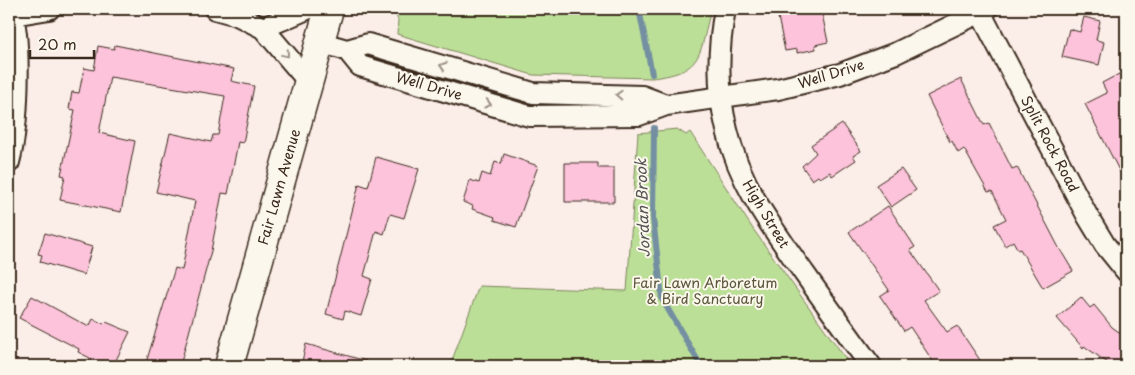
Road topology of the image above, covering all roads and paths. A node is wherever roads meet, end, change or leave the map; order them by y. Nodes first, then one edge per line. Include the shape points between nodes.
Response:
1 (49, 9) edge
2 (215, 9) edge
3 (307, 9) edge
4 (329, 9) edge
5 (725, 9) edge
6 (983, 10) edge
7 (12, 12) edge
8 (263, 28) junction
9 (319, 42) junction
10 (308, 81) junction
11 (722, 98) junction
12 (9, 162) edge
13 (1126, 271) edge
14 (229, 366) edge
15 (871, 366) edge

1 - 7 street
2 - 8 street via 237,15
3 - 8 street
4 - 9 main road, Fair Lawn Avenue
5 - 11 street, High Street via 721,32
6 - 11 street, Well Drive via 896,52 840,74
6 - 13 street, Split Rock Road via 1088,217 1104,245
7 - 12 street via 17,65 13,147
8 -> 10 street
9 - 10 main road, Fair Lawn Avenue
9 - 11 street, Well Drive via 347,50 368,44 533,93 642,96 666,105
10 - 14 main road, Fair Lawn Avenue
11 - 15 street, High Street via 726,130 742,175 759,208

